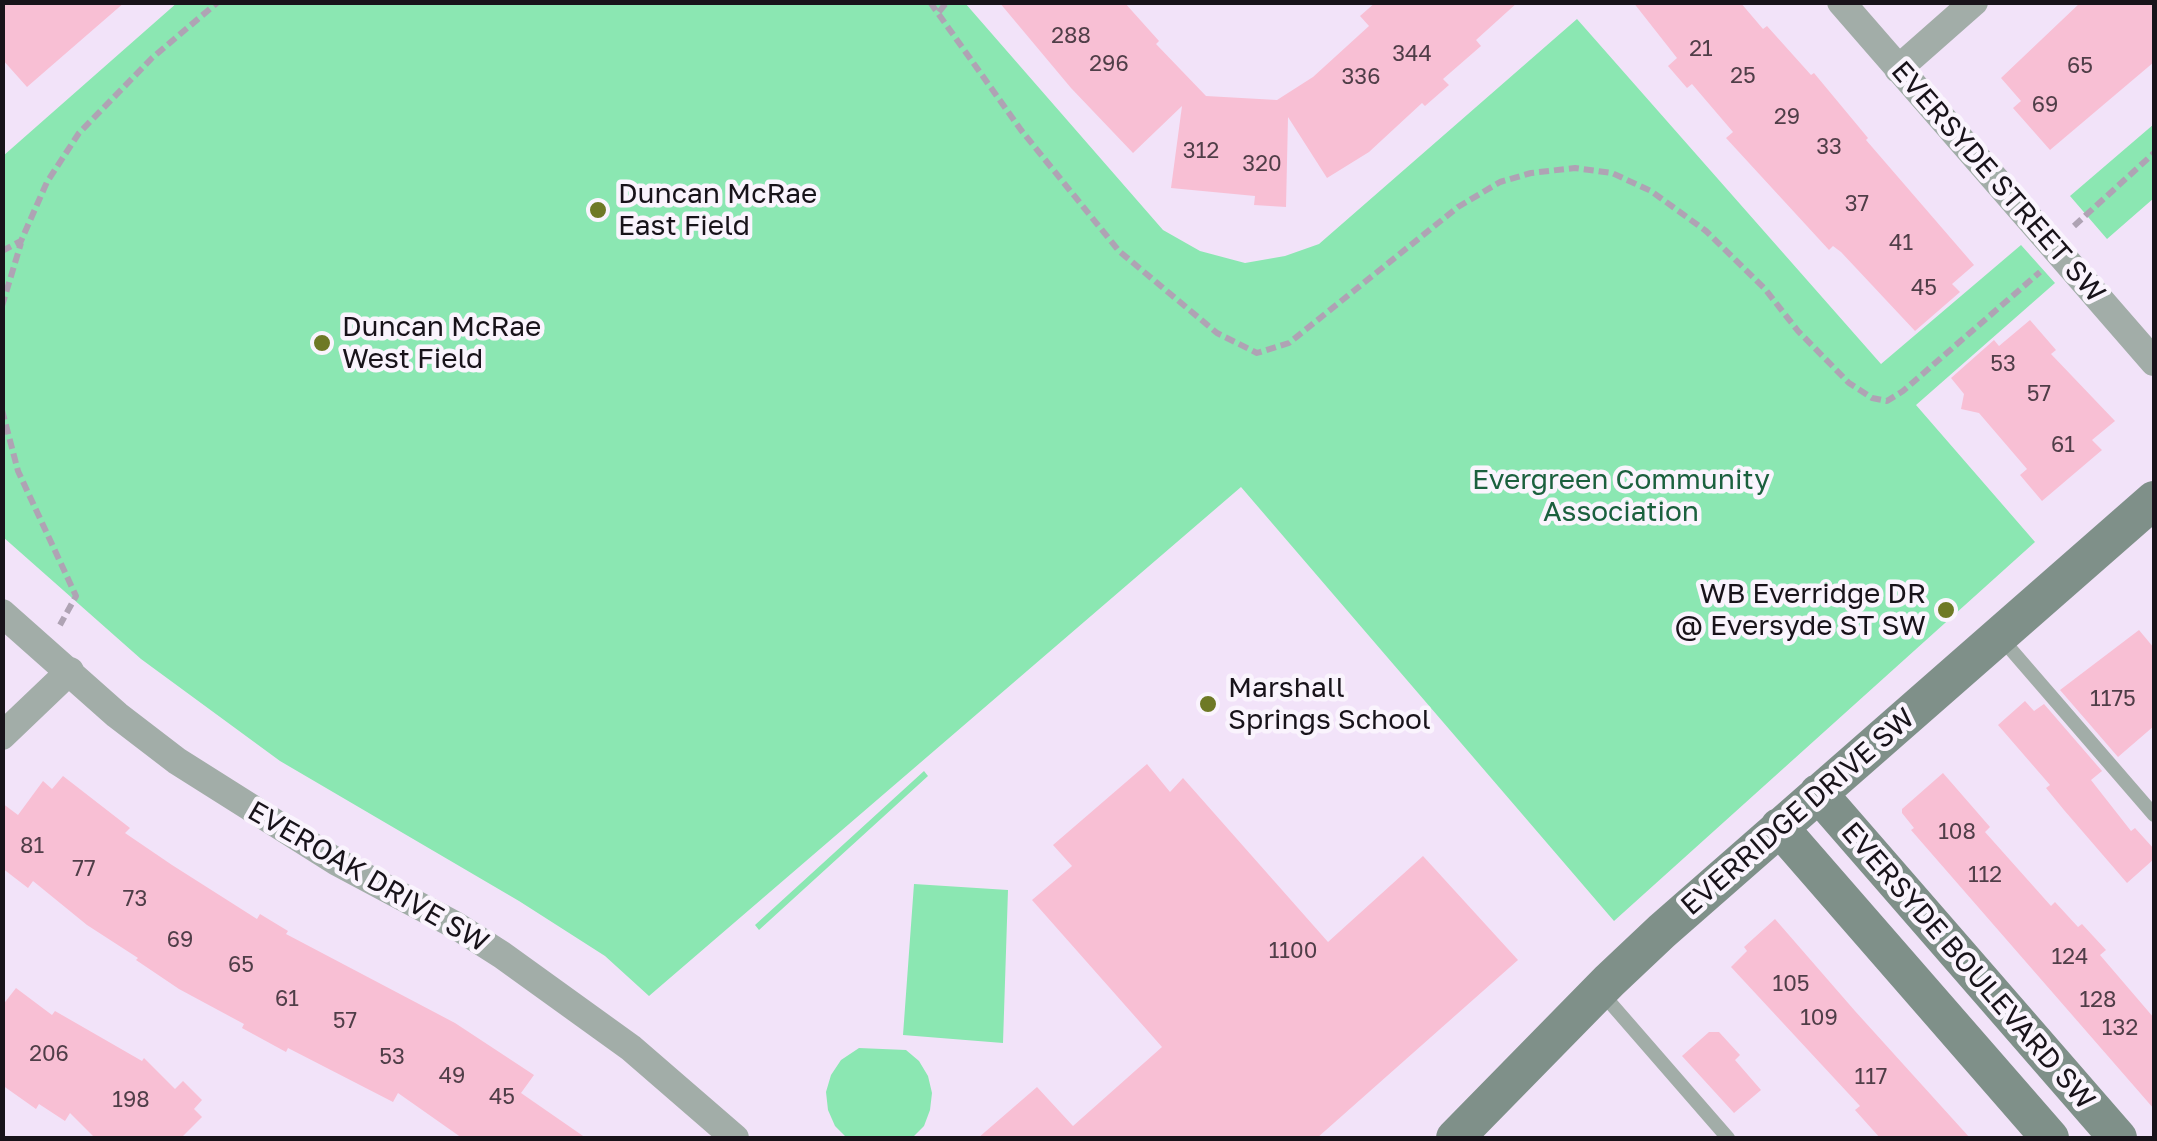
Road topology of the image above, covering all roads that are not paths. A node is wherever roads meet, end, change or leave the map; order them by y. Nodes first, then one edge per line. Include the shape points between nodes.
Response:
1 (1840, 2) edge
2 (1974, 2) edge
3 (1898, 68) junction
4 (2154, 362) edge
5 (2154, 500) edge
6 (2, 612) edge
7 (1998, 635) junction
8 (70, 671) junction
9 (2, 736) edge
10 (1818, 793) junction
11 (2154, 815) edge
12 (1779, 827) junction
13 (1600, 990) junction
14 (735, 1138) edge
15 (1456, 1138) edge
16 (1728, 1138) edge
17 (2050, 1138) edge
18 (2118, 1138) edge

1 - 3 street, EVERSYDE STREET SW
2 - 3 street
3 - 4 street, EVERSYDE STREET SW
5 - 7 street, EVERRIDGE DRIVE SW
6 - 8 street, EVEROAK DRIVE SW
7 - 10 street, EVERRIDGE DRIVE SW
7 - 11 lane
8 - 9 street
8 - 14 street, EVEROAK DRIVE SW via 177,761 337,862 455,926 570,1003
10 - 12 street, EVERRIDGE DRIVE SW
10 - 18 street, EVERSYDE BOULEVARD SW
12 - 13 street, EVERRIDGE DRIVE SW
12 - 17 street, EVERSYDE BOULEVARD SW
13 - 15 street, EVERRIDGE DRIVE SW
13 - 16 lane

